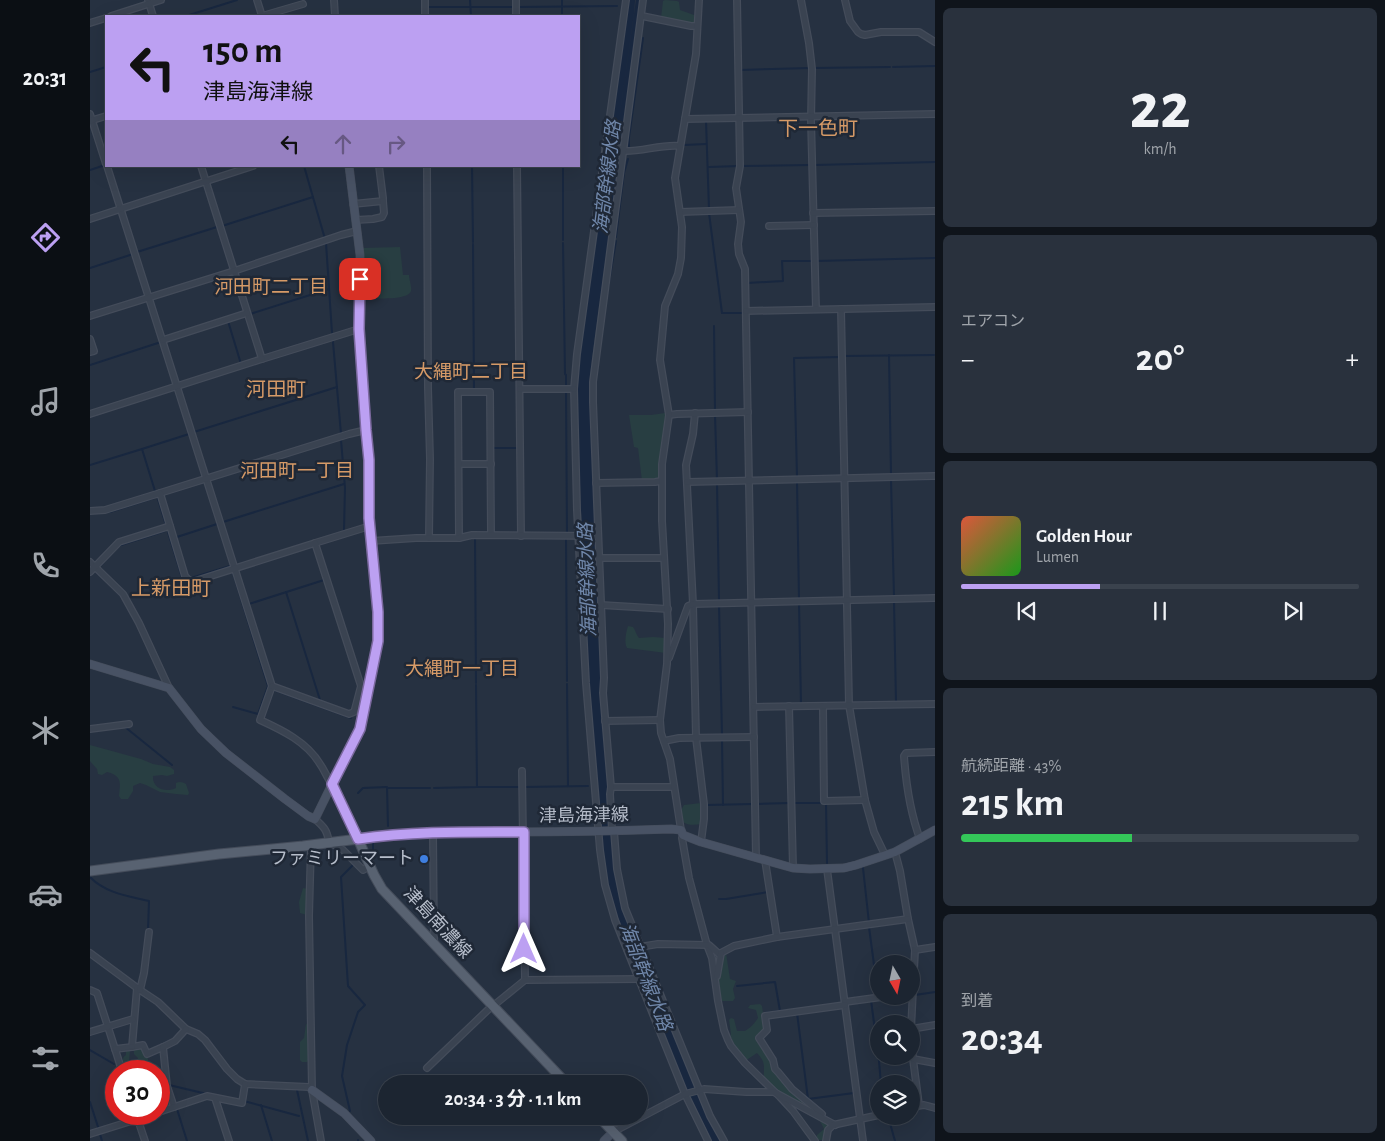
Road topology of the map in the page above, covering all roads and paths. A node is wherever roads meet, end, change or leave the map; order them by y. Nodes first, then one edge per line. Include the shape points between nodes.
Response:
1 (162, 0) edge
2 (257, 0) edge
3 (334, 0) edge
4 (425, 0) edge
5 (516, 0) edge
6 (626, 0) edge
7 (643, 0) edge
8 (699, 0) edge
9 (737, 0) edge
10 (801, 0) edge
11 (844, 0) edge
12 (148, 2) edge
13 (303, 4) dead end
14 (113, 15) edge
15 (153, 15) edge
16 (262, 15) edge
17 (265, 15) edge
18 (335, 15) edge
19 (425, 15) edge
20 (516, 15) edge
21 (642, 16) junction
22 (105, 18) edge
23 (90, 23) edge
24 (697, 26) junction
25 (935, 42) edge
26 (935, 114) edge
27 (105, 116) edge
28 (812, 117) junction
29 (91, 118) edge
30 (739, 118) junction
31 (685, 119) junction
32 (607, 146) junction
33 (680, 146) junction
34 (623, 149) junction
35 (105, 159) edge
36 (108, 167) edge
37 (201, 167) edge
38 (250, 167) edge
39 (349, 167) edge
40 (378, 167) edge
41 (427, 167) edge
42 (518, 167) edge
43 (206, 181) junction
44 (382, 201) junction
45 (354, 204) junction
46 (121, 209) junction
47 (739, 210) junction
48 (935, 211) edge
49 (680, 212) junction
50 (813, 213) junction
51 (90, 219) edge
52 (356, 220) junction
53 (814, 224) junction
54 (769, 226) dead end
55 (358, 231) junction
56 (234, 271) junction
57 (149, 298) junction
58 (935, 307) edge
59 (816, 309) junction
60 (841, 309) junction
61 (746, 311) junction
62 (247, 313) junction
63 (90, 316) edge
64 (359, 329) junction
65 (90, 339) edge
66 (163, 340) junction
67 (90, 352) edge
68 (262, 359) junction
69 (178, 386) junction
70 (520, 389) junction
71 (574, 389) junction
72 (748, 412) junction
73 (695, 413) junction
74 (90, 414) edge
75 (669, 415) junction
76 (366, 430) junction
77 (459, 464) junction
78 (491, 464) junction
79 (935, 476) edge
80 (844, 478) junction
81 (206, 479) junction
82 (662, 480) junction
83 (749, 480) junction
84 (596, 482) junction
85 (687, 482) junction
86 (160, 493) junction
87 (90, 511) edge
88 (170, 526) junction
89 (370, 526) junction
90 (492, 535) junction
91 (521, 536) junction
92 (579, 536) junction
93 (598, 536) junction
94 (429, 538) junction
95 (459, 538) junction
96 (371, 542) junction
97 (315, 543) junction
98 (599, 558) junction
99 (664, 558) junction
100 (93, 564) edge
101 (234, 568) junction
102 (90, 572) edge
103 (935, 598) edge
104 (847, 600) junction
105 (752, 602) junction
106 (693, 604) junction
107 (601, 605) junction
108 (668, 609) junction
109 (90, 664) edge
110 (667, 664) junction
111 (272, 686) junction
112 (169, 688) junction
113 (935, 704) edge
114 (849, 705) junction
115 (789, 706) junction
116 (823, 706) junction
117 (754, 707) junction
118 (660, 720) junction
119 (605, 721) junction
120 (129, 724) dead end
121 (90, 729) edge
122 (754, 737) junction
123 (696, 738) junction
124 (664, 741) junction
125 (935, 752) edge
126 (522, 771) dead end
127 (332, 784) junction
128 (611, 787) junction
129 (674, 787) junction
130 (865, 800) junction
131 (315, 819) junction
132 (935, 830) edge
133 (600, 831) junction
134 (613, 831) junction
135 (524, 832) junction
136 (682, 832) junction
137 (433, 833) junction
138 (358, 839) junction
139 (920, 839) junction
140 (329, 842) junction
141 (701, 842) junction
142 (311, 845) junction
143 (895, 852) junction
144 (885, 855) junction
145 (756, 858) junction
146 (766, 860) junction
147 (370, 866) junction
148 (793, 868) junction
149 (827, 869) junction
150 (90, 871) edge
151 (908, 919) junction
152 (835, 929) junction
153 (150, 932) dead end
154 (777, 937) junction
155 (434, 944) junction
156 (707, 945) junction
157 (640, 947) junction
158 (935, 947) edge
159 (628, 949) junction
160 (915, 950) junction
161 (90, 953) edge
162 (721, 953) junction
163 (915, 955) edge
164 (639, 979) junction
165 (525, 980) junction
166 (716, 981) junction
167 (138, 989) junction
168 (90, 990) edge
169 (870, 999) edge
170 (845, 1004) junction
171 (493, 1006) junction
172 (133, 1019) junction
173 (935, 1025) edge
174 (108, 1027) junction
175 (920, 1028) edge
176 (186, 1029) junction
177 (90, 1032) edge
178 (132, 1047) junction
179 (163, 1047) junction
180 (115, 1049) junction
181 (118, 1060) edge
182 (920, 1060) edge
183 (935, 1063) edge
184 (427, 1068) dead end
185 (558, 1075) edge
186 (245, 1084) junction
187 (312, 1090) junction
188 (699, 1090) junction
189 (774, 1092) junction
190 (686, 1094) junction
191 (215, 1098) junction
192 (920, 1105) edge
193 (174, 1107) junction
194 (170, 1108) edge
195 (935, 1108) edge
196 (870, 1117) edge
197 (860, 1119) junction
198 (114, 1125) edge
199 (140, 1125) edge
200 (606, 1125) edge
201 (835, 1125) junction
202 (613, 1132) junction
203 (90, 1134) edge
204 (145, 1141) edge
205 (229, 1141) edge
206 (322, 1141) edge
207 (371, 1141) edge
208 (604, 1141) edge
209 (622, 1141) edge
210 (708, 1141) edge
211 (724, 1141) edge
212 (815, 1141) edge
213 (826, 1141) edge
214 (863, 1141) edge

1 - 12 street
2 - 16 street
3 - 18 street
4 - 19 street
5 - 20 street
6 - 32 street
7 - 21 street
8 - 24 street
9 - 30 street
10 - 28 street via 812,69
11 - 25 street via 850,21 862,34 919,32
12 - 14 street
12 - 15 street
13 - 17 street
21 - 24 street
21 - 34 street
22 - 23 street
24 - 31 street via 696,54
26 - 28 street
27 - 29 street
28 - 30 street
28 - 50 street
29 - 35 street
30 - 31 street
30 - 47 street via 740,166 736,188
31 - 33 street
32 - 34 street
32 - 71 street
33 - 34 street via 631,152
33 - 49 street via 676,178
34 - 84 street via 593,382
36 - 46 street
37 - 43 street
38 - 43 street
39 - 45 main road
40 - 44 street
41 - 94 street
42 - 70 street
43 - 46 street
43 - 56 street
44 - 45 street
44 - 52 street via 382,217
45 - 52 main road
46 - 51 street
46 - 57 street
47 - 49 street
47 - 61 street via 738,244 745,269
48 - 50 street
49 - 75 street via 682,248 678,274 665,306 661,346 661,368
50 - 53 street
52 - 55 main road
53 - 54 street
53 - 59 street
55 - 56 street
55 - 64 main road
56 - 57 street
56 - 62 street
57 - 63 street
57 - 66 street
58 - 60 street
59 - 60 street
59 - 61 street
60 - 80 street
61 - 72 street
62 - 66 street
62 - 68 street
64 - 68 street
64 - 76 main road
65 - 67 street via 94,351
66 - 69 street
68 - 69 street
69 - 74 street
69 - 81 street
70 - 71 street
70 - 91 street
71 - 92 street
72 - 73 street
72 - 83 street
73 - 75 street
73 - 85 street via 686,465
75 - 82 street
76 - 81 street
76 - 89 main road
77 - 78 street
77 - 78 street via 458,392 490,392
77 - 95 street
78 - 90 street
79 - 80 street
80 - 83 street
80 - 104 street
81 - 86 street
81 - 101 street
82 - 84 street
82 - 99 street
83 - 85 street
83 - 105 street
84 - 93 street
85 - 106 street
86 - 87 street via 105,510
86 - 88 street
88 - 100 street via 119,542
88 - 101 street via 185,576 191,581
89 - 96 main road
89 - 97 street
90 - 91 street
90 - 95 street
91 - 92 street
92 - 93 street
92 - 133 street via 586,683
93 - 98 street
94 - 95 street
94 - 96 street
96 - 127 main road via 378,612 377,646 360,729
97 - 101 street
97 - 111 street via 361,686 356,709 349,714
98 - 99 street
98 - 107 street
99 - 108 street
100 - 102 street
100 - 112 street via 122,594
101 - 111 street
103 - 104 street
104 - 105 street
104 - 114 street
105 - 106 street
105 - 117 street
106 - 110 street via 688,606
106 - 123 street
107 - 108 street
107 - 119 street
108 - 110 street
109 - 112 main road
110 - 118 street
111 - 127 street via 260,720 302,745 320,764
112 - 131 main road via 226,753
113 - 114 street
114 - 116 street
114 - 130 street
115 - 116 street
115 - 117 street
115 - 148 street
116 - 130 street via 824,801
117 - 122 street
118 - 119 street
118 - 124 street
119 - 128 street
120 - 121 street
122 - 123 street
122 - 145 street
123 - 124 street
123 - 141 street via 704,804
124 - 129 street
125 - 139 street via 906,753 904,756 906,780
126 - 135 street
127 - 131 main road
127 - 138 main road
128 - 129 street
128 - 134 street
129 - 136 street
130 - 144 street
131 - 140 street via 327,831
132 - 139 main road, 津島海津線
133 - 134 main road, 津島海津線
133 - 135 main road, 津島海津線
133 - 159 street via 605,885
134 - 136 main road, 津島海津線 via 671,829
134 - 157 street via 620,889
135 - 137 main road, 津島海津線
135 - 165 street
136 - 141 main road, 津島海津線
136 - 156 street via 688,878
137 - 138 main road, 津島海津線 via 389,834
137 - 155 street
138 - 140 main road
138 - 147 main road, 津島南濃線
139 - 143 main road, 津島海津線
140 - 142 main road
140 - 147 street via 343,850 363,870
141 - 145 main road, 津島海津線
142 - 150 main road
142 - 187 street
143 - 144 main road, 津島海津線
143 - 151 street
144 - 149 main road, 津島海津線 via 844,868
145 - 146 main road, 津島海津線
146 - 148 main road, 津島海津線
146 - 154 street
147 - 155 main road, 津島南濃線 via 382,889
148 - 149 main road, 津島海津線
149 - 152 street
151 - 152 street
151 - 160 street
152 - 154 street
152 - 170 street
153 - 167 street via 144,973
154 - 162 street via 734,946
155 - 171 main road, 津島南濃線
156 - 157 street
156 - 162 street
156 - 166 street
157 - 159 street
157 - 188 street
158 - 160 street
159 - 164 street
160 - 163 street
161 - 167 street
162 - 166 street
164 - 165 street
164 - 190 street
165 - 171 street
166 - 189 street via 724,1030 731,1046
167 - 172 street
167 - 176 street via 158,1002
168 - 174 street via 97,993
169 - 170 street
170 - 197 street
170 - 201 street via 765,1016 767,1030 759,1038 775,1069 792,1089
171 - 184 street
171 - 185 main road, 津島南濃線
172 - 174 street
172 - 178 street
173 - 175 street
174 - 177 street
174 - 180 street
176 - 179 street via 175,1041
176 - 186 street via 206,1040 227,1069
178 - 179 street via 143,1045 147,1054
178 - 180 street
179 - 193 street via 167,1086
180 - 181 street
182 - 183 street
186 - 187 street via 308,1087
186 - 191 street via 242,1103
187 - 206 street
187 - 207 main road via 344,1113
188 - 189 street
188 - 190 street
188 - 211 street
189 - 201 street
189 - 212 street
190 - 202 street
190 - 210 street
191 - 193 street via 207,1096
191 - 205 street
192 - 195 street
193 - 194 street
196 - 197 street
197 - 201 street
197 - 214 street
198 - 203 street
199 - 204 street
200 - 202 main road
201 - 213 street via 828,1130
202 - 208 main road
202 - 209 main road

